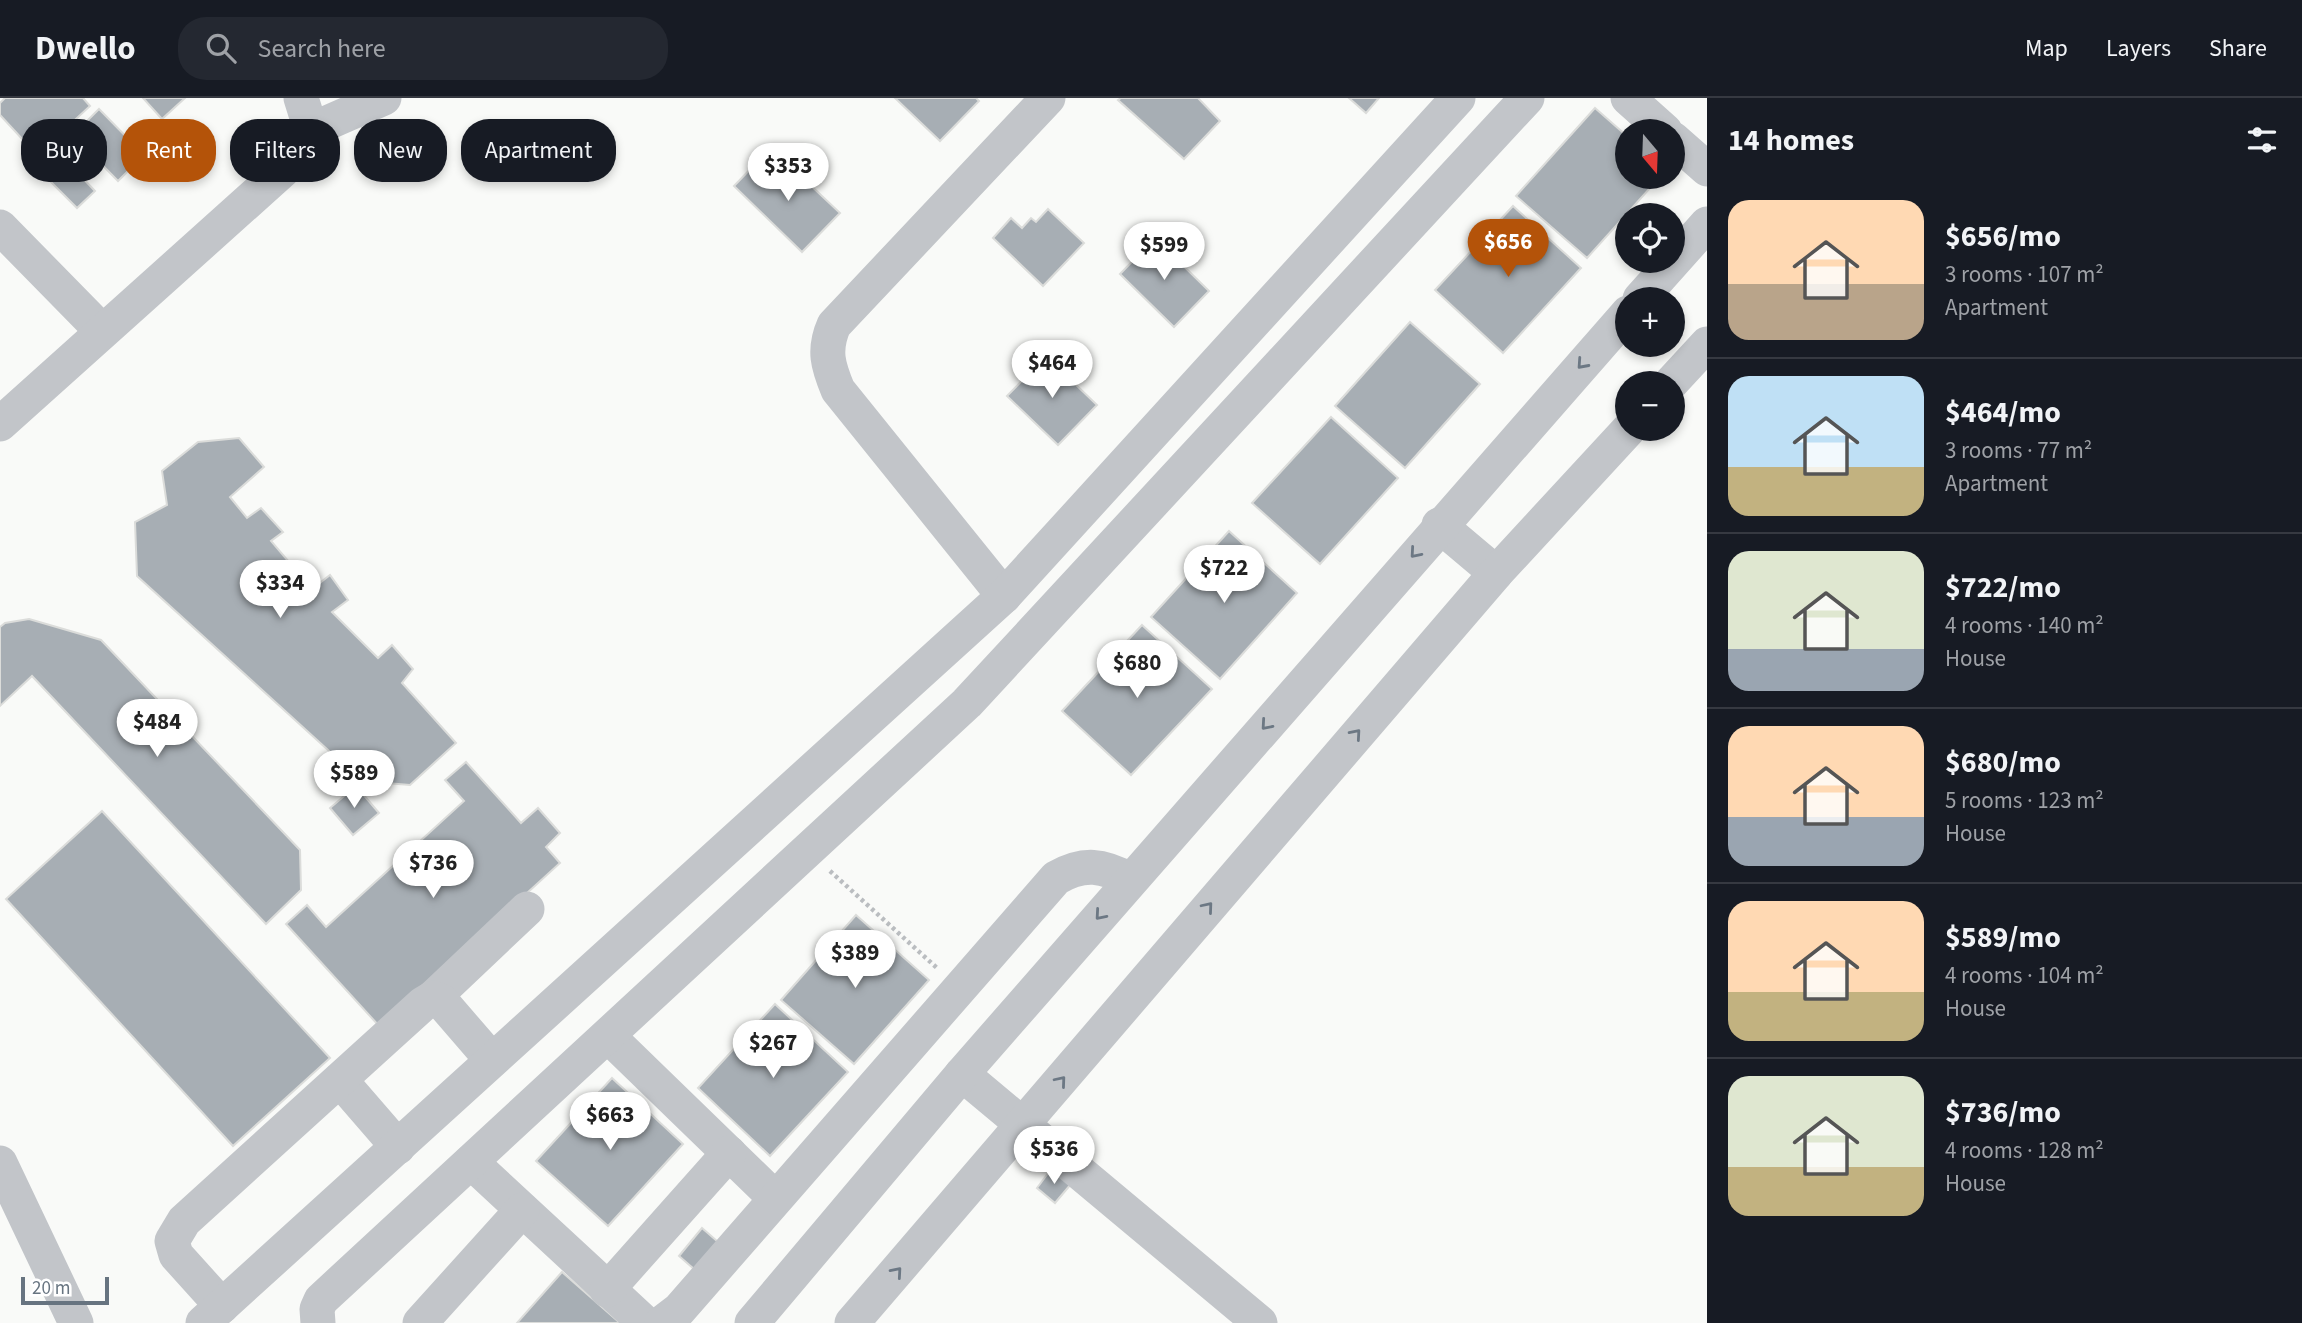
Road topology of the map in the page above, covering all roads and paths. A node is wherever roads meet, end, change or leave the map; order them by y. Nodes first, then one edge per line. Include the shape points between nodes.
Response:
1 (384, 98) edge
2 (1048, 98) edge
3 (1458, 98) edge
4 (1527, 98) edge
5 (1628, 98) edge
6 (306, 114) edge
7 (1652, 119) edge
8 (1685, 150) edge
9 (1707, 169) edge
10 (1707, 224) edge
11 (0, 227) edge
12 (1651, 287) edge
13 (1615, 328) edge
14 (102, 331) junction
15 (1707, 344) edge
16 (1682, 371) edge
17 (0, 424) edge
18 (1618, 441) edge
19 (1439, 525) junction
20 (1496, 573) junction
21 (1004, 596) junction
22 (808, 851) junction
23 (1130, 880) junction
24 (527, 909) dead end
25 (959, 988) junction
26 (433, 998) junction
27 (608, 1035) junction
28 (492, 1060) junction
29 (962, 1074) junction
30 (340, 1080) junction
31 (1025, 1124) junction
32 (398, 1147) junction
33 (729, 1153) junction
34 (471, 1162) junction
35 (0, 1163) edge
36 (775, 1198) junction
37 (522, 1210) junction
38 (607, 1290) junction
39 (212, 1315) edge
40 (76, 1323) edge
41 (318, 1323) edge
42 (420, 1323) edge
43 (645, 1323) edge
44 (662, 1323) edge
45 (752, 1323) edge
46 (852, 1323) edge
47 (1260, 1323) edge

1 - 6 street
2 - 21 street via 834,324 826,344 828,367 838,390
3 - 21 street
4 - 22 street via 1010,659
5 - 7 street
6 - 14 street via 301,149 282,171
8 - 9 street
10 - 12 street
11 - 14 street
13 -> 19 street
14 - 17 street
15 - 16 street
18 - 20 street
19 - 20 street
19 -> 23 street
31 -> 20 street
21 - 28 street
22 - 25 path
22 - 27 street
23 - 25 street via 1097,866 1083,866 1056,878
23 -> 29 street
24 - 26 street
25 - 36 street
26 - 28 street via 441,1001
26 - 30 street
27 - 33 street
27 - 34 street
28 - 32 street
29 - 31 street
29 - 45 street
30 - 32 street
30 - 39 street via 184,1221 172,1241
46 -> 31 street
31 - 47 street
32 - 39 street
33 - 36 street
33 - 38 street
34 - 37 street
34 - 41 street via 321,1300
35 - 40 street
36 - 44 street via 673,1317
37 - 38 street
37 - 42 street
38 - 43 street

